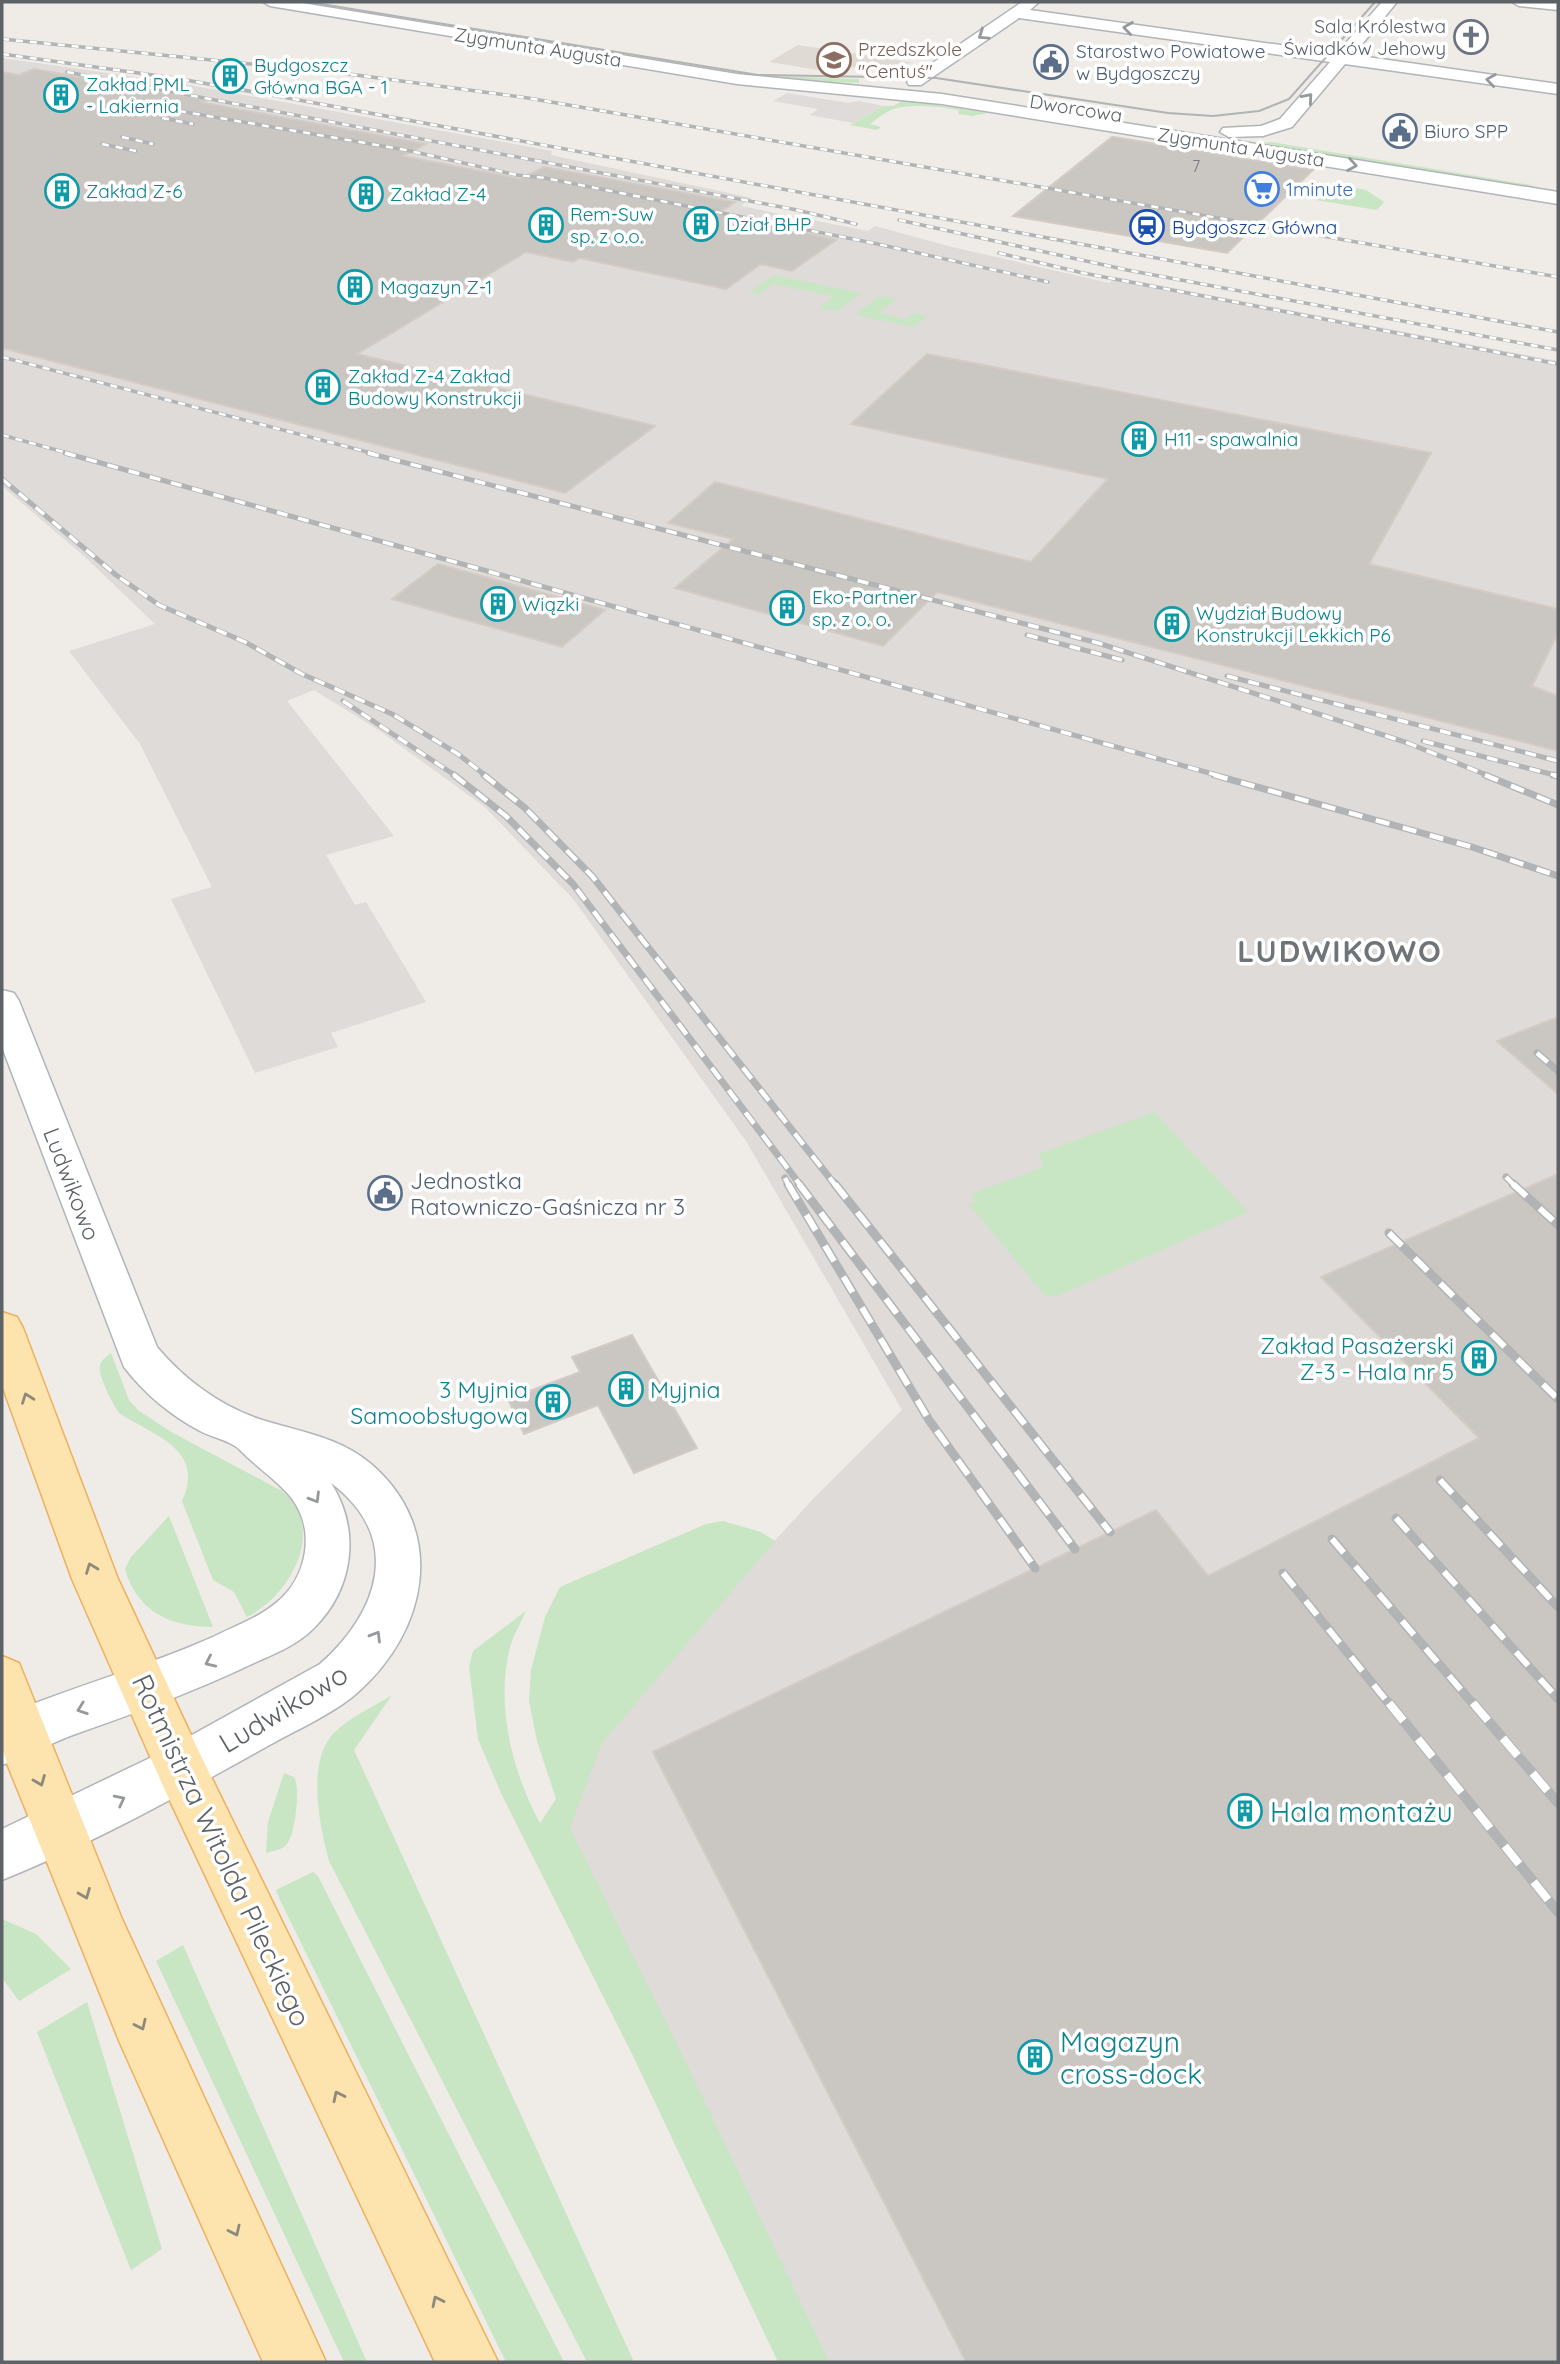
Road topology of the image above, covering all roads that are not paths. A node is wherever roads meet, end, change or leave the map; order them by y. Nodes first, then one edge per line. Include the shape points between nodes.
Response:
1 (270, 2) edge
2 (364, 2) edge
3 (1032, 2) edge
4 (1390, 2) edge
5 (1519, 2) edge
6 (1558, 6) edge
7 (1016, 13) junction
8 (522, 27) dead end
9 (1341, 60) junction
10 (919, 89) junction
11 (1558, 89) edge
12 (1558, 198) edge
13 (2, 1001) edge
14 (2, 1328) edge
15 (249, 1434) junction
16 (2, 1678) edge
17 (144, 1686) junction
18 (11, 1737) edge
19 (181, 1769) junction
20 (60, 1830) junction
21 (2, 1855) edge
22 (295, 2362) edge
23 (467, 2362) edge

1 - 10 street, Zygmunta Augusta via 737,79
2 - 8 street, Zygmunta Augusta
3 - 7 street
4 - 9 street, Dworcowa
5 - 6 street
9 -> 7 street
7 -> 10 street
10 -> 9 street, Dworcowa via 1251,132 1286,123
11 -> 9 street
10 -> 12 street, Zygmunta Augusta
13 - 15 street, Ludwikowo via 139,1355 172,1393
17 -> 14 main road, Rotmistrza Witolda Pileckiego via 95,1579
15 -> 17 street, Ludwikowo via 311,1490 322,1510 329,1553 324,1573 299,1612 276,1630 205,1664
19 -> 15 street, Ludwikowo via 337,1680 359,1662 394,1602 400,1566 393,1529 376,1497 359,1478 321,1454
16 - 18 main road
17 -> 18 street, Ludwikowo
17 - 19 main road, Rotmistrza Witolda Pileckiego
18 -> 20 main road
20 -> 19 street, Ludwikowo
23 -> 19 main road, Rotmistrza Witolda Pileckiego
20 - 21 street, Ludwikowo
20 -> 22 main road via 113,1962

